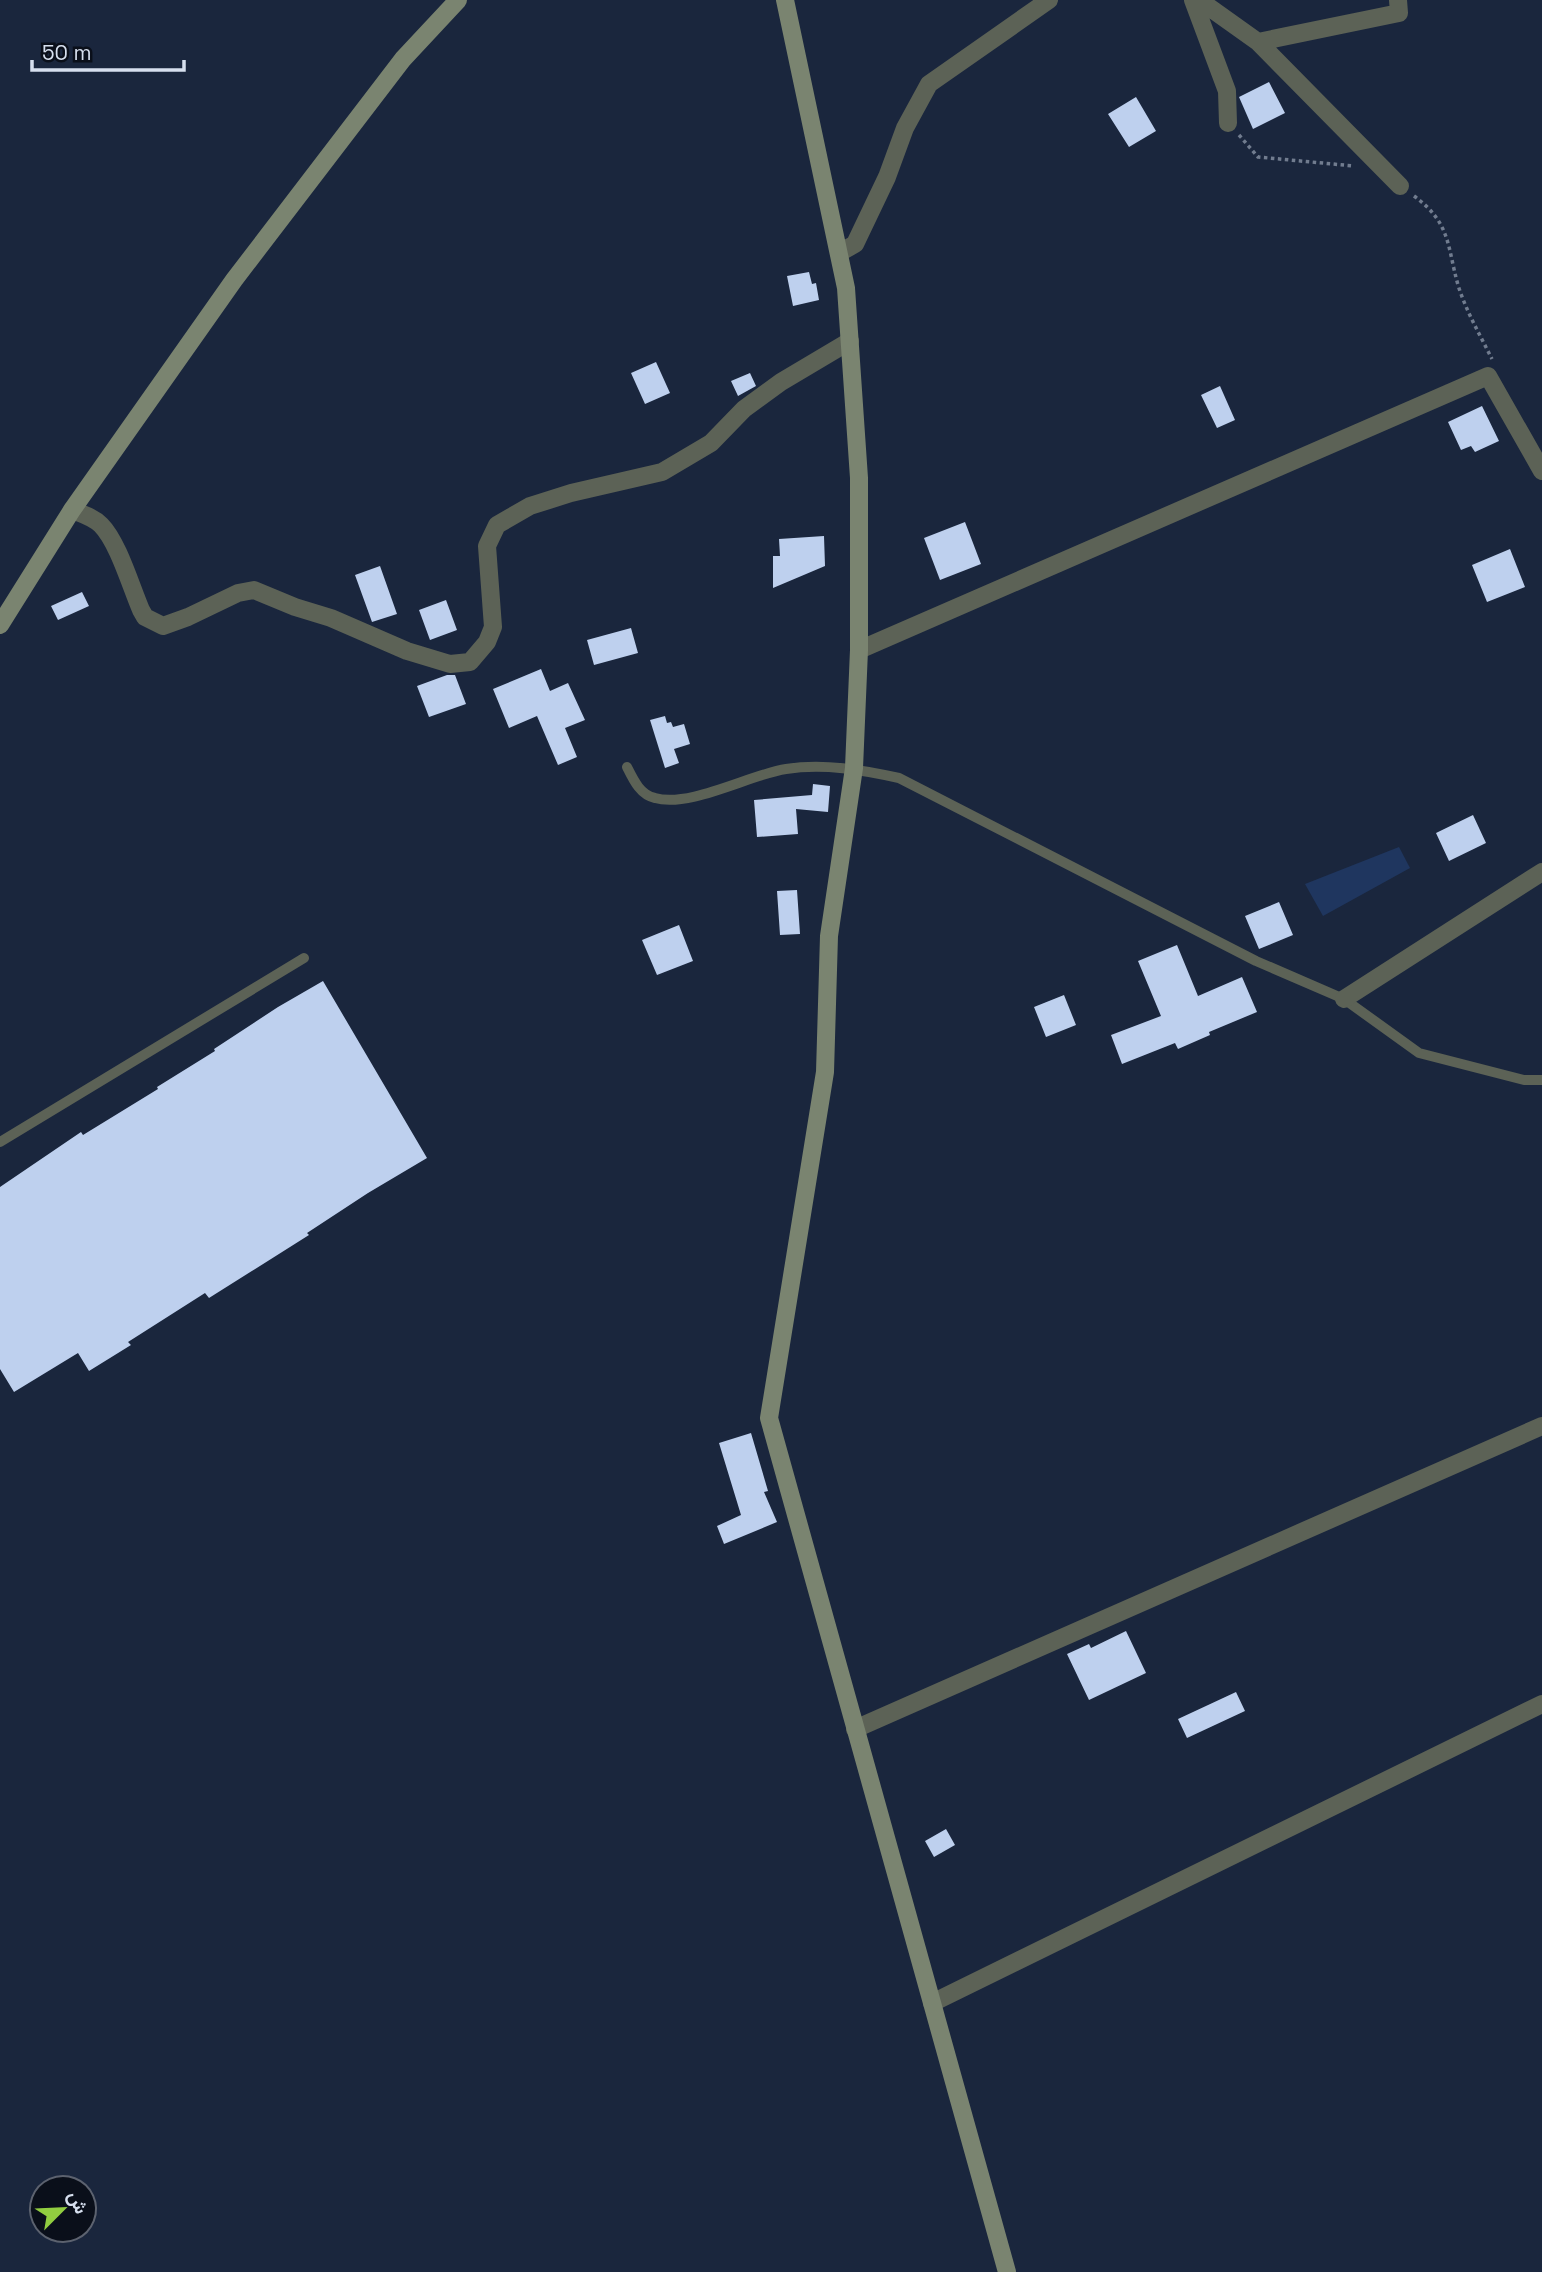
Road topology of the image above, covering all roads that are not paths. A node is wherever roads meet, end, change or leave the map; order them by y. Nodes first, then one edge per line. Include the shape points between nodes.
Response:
1 (458, 0) edge
2 (785, 0) edge
3 (1049, 0) edge
4 (1193, 0) edge
5 (1199, 0) edge
6 (1398, 0) edge
7 (1258, 42) junction
8 (1228, 123) road end
9 (1400, 186) road end
10 (839, 253) junction
11 (850, 341) junction
12 (1542, 471) edge
13 (72, 510) junction
14 (0, 625) edge
15 (859, 650) junction
16 (626, 767) dead end
17 (854, 768) junction
18 (1542, 872) edge
19 (303, 958) dead end
20 (1344, 999) junction
21 (1542, 1080) edge
22 (0, 1142) edge
23 (1542, 1426) edge
24 (1542, 1704) edge
25 (855, 1729) junction
26 (932, 2003) junction
27 (1007, 2272) edge

1 - 13 street via 363,109 234,280
2 - 10 street
3 - 10 street via 929,84 855,244
4 - 8 street via 1227,91
5 - 7 street
6 - 7 street via 1399,13
7 - 9 street
10 - 11 street
11 - 13 street via 781,382 711,443 662,472 571,492 530,506 497,525 486,546 493,627 470,662 450,664 407,651 254,590 163,626 145,617 101,525
11 - 15 street via 859,478
12 - 15 street via 1489,376
13 - 14 street
15 - 17 street
16 - 17 lane via 646,794 676,799 784,769
17 - 20 lane via 899,778 1256,961
17 - 25 street via 829,936 825,1072 769,1418
18 - 20 street
19 - 22 lane
20 - 21 lane via 1419,1053 1524,1080
23 - 25 street
24 - 26 street
25 - 26 street
26 - 27 street

